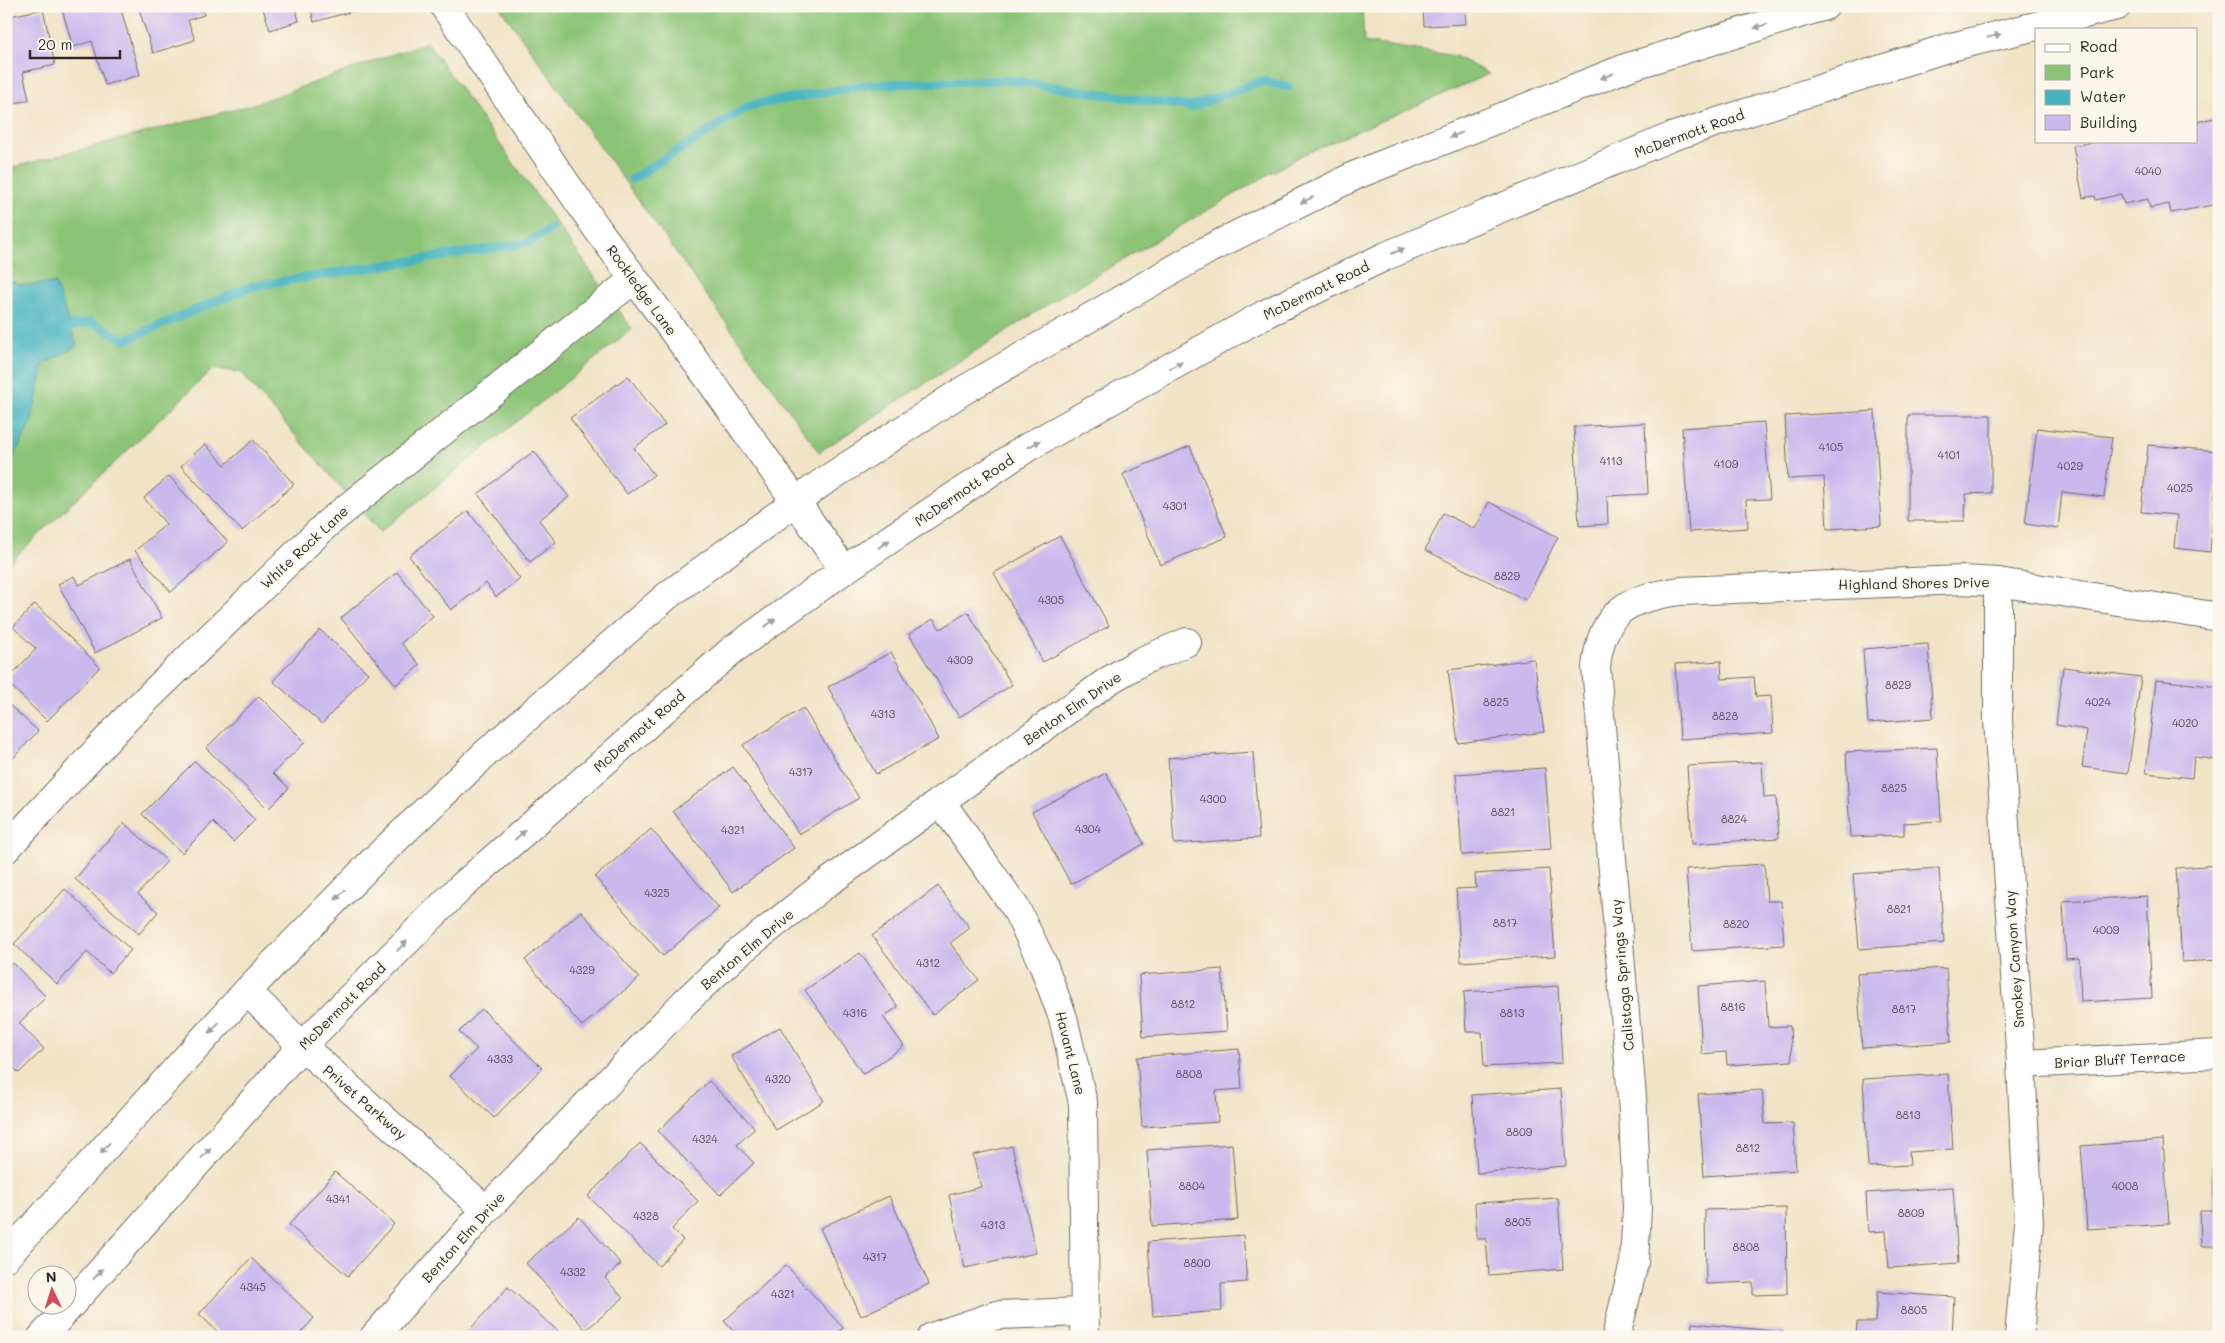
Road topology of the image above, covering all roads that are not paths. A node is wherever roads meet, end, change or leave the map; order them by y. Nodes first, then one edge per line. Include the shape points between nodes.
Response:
1 (444, 6) edge
2 (1825, 6) edge
3 (2102, 8) edge
4 (634, 279) junction
5 (795, 502) junction
6 (844, 570) junction
7 (1998, 582) junction
8 (1613, 616) joint
9 (2219, 616) edge
10 (1187, 642) dead end
11 (941, 802) junction
12 (6, 849) edge
13 (247, 991) junction
14 (302, 1046) junction
15 (2219, 1054) edge
16 (2021, 1064) junction
17 (486, 1210) junction
18 (6, 1257) edge
19 (1085, 1324) edge
20 (42, 1337) edge
21 (374, 1337) edge
22 (932, 1337) edge
23 (1616, 1337) edge
24 (2019, 1337) edge

1 - 4 street, Rockledge Lane
2 -> 5 street via 1628,67 1356,174 1209,249 964,390
6 -> 3 street, McDermott Road via 1028,447 1266,314 1386,256 1671,137 1947,48
4 - 5 street, Rockledge Lane
4 - 12 street, White Rock Lane via 328,523 126,720
5 - 6 street, Rockledge Lane
5 -> 13 street via 667,596 486,752 374,860
14 -> 6 street, McDermott Road via 467,881 730,651
7 - 8 street, Highland Shores Drive via 1962,580 1680,591 1656,594
7 - 9 street, Highland Shores Drive
7 - 16 street, Smokey Canyon Way via 1998,720
8 - 23 street, Calistoga Springs Way via 1602,631 1596,667 1632,1100 1637,1208 1634,1262
10 - 11 street, Benton Elm Drive via 1108,681
11 - 17 street, Benton Elm Drive via 823,886 734,956 685,1002
11 - 19 street, Havant Lane via 1015,907 1043,964 1064,1018 1083,1103
13 - 14 street, Privet Parkway
13 -> 18 street
14 - 17 street, Privet Parkway
20 -> 14 street, McDermott Road
15 - 16 street, Briar Bluff Terrace
16 - 24 street, Smokey Canyon Way via 2029,1223
17 - 21 street, Benton Elm Drive
19 - 22 street via 997,1315

